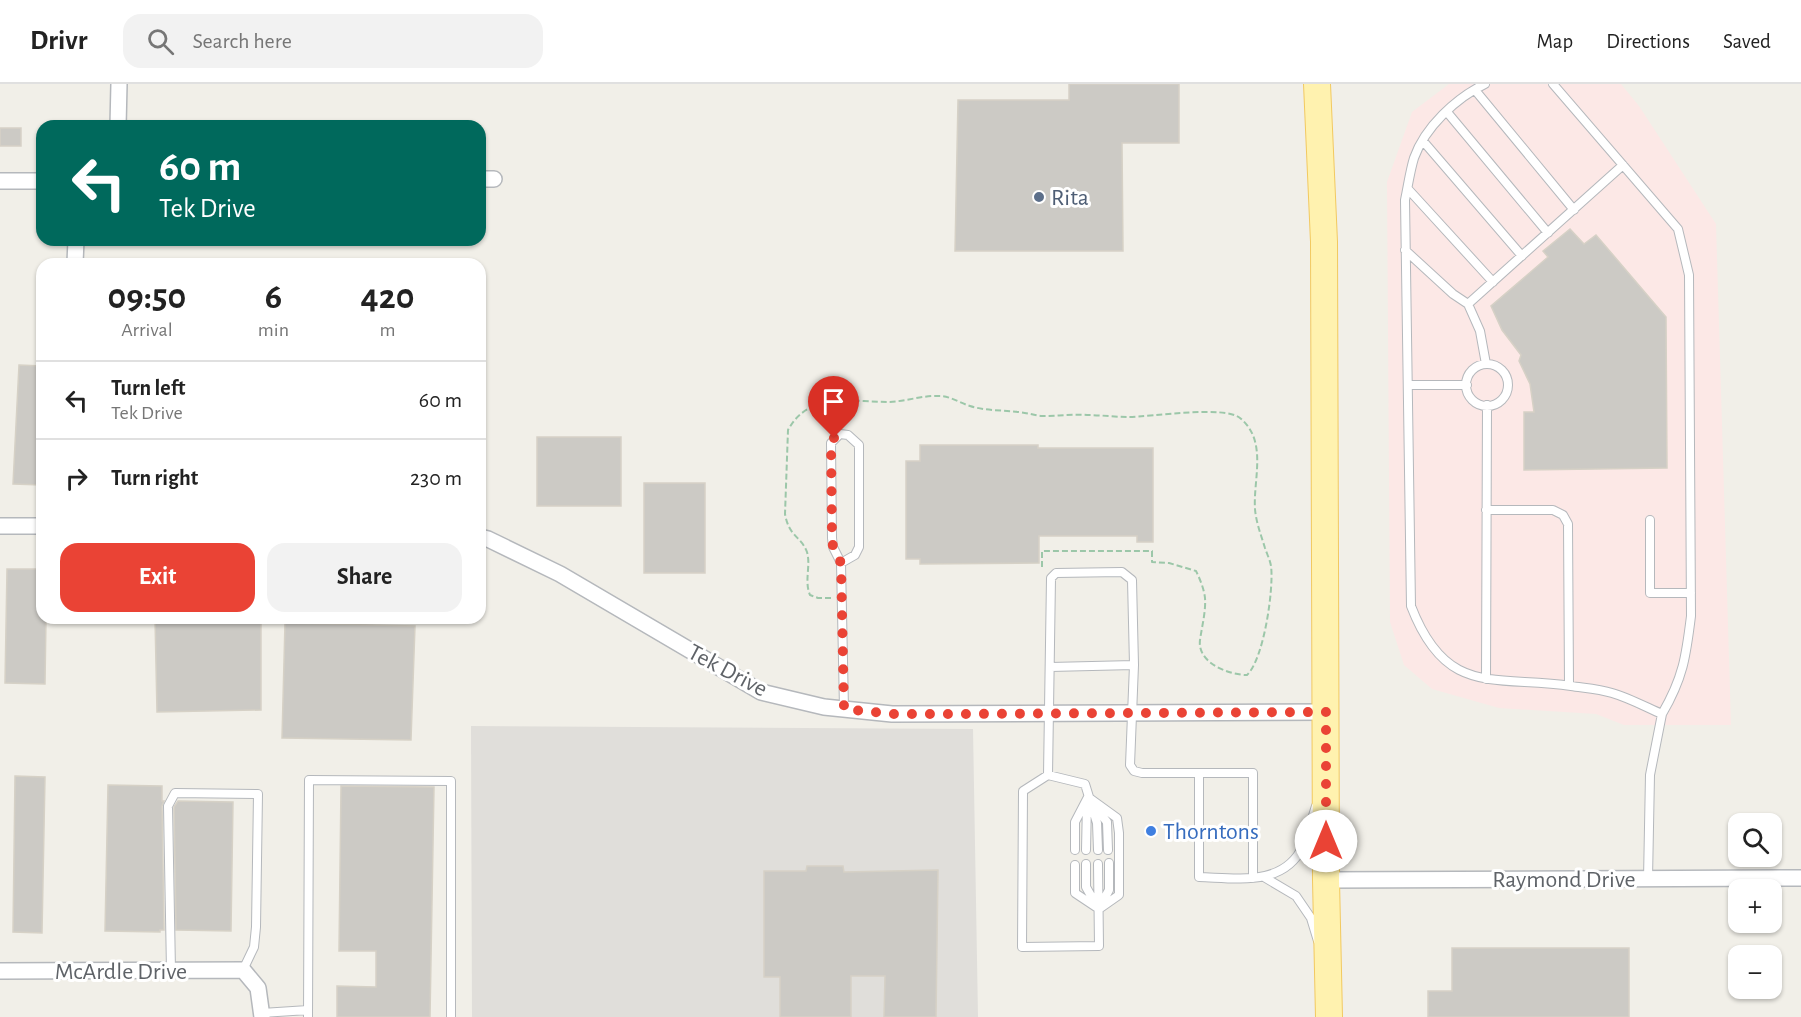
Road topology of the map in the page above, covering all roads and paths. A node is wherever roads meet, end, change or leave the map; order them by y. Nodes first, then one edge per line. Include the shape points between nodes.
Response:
1 (119, 84) edge
2 (1317, 84) edge
3 (1485, 84) edge
4 (1553, 84) edge
5 (1475, 90) junction
6 (1447, 112) junction
7 (118, 120) edge
8 (1424, 141) junction
9 (1623, 165) junction
10 (0, 181) edge
11 (36, 181) edge
12 (1408, 189) junction
13 (1574, 210) junction
14 (1548, 233) junction
15 (1406, 250) junction
16 (1522, 256) junction
17 (1493, 282) junction
18 (1468, 304) junction
19 (1486, 364) junction
20 (1408, 385) junction
21 (1467, 385) junction
22 (1486, 405) junction
23 (1486, 510) junction
24 (1650, 520) dead end
25 (0, 526) edge
26 (36, 526) edge
27 (486, 538) edge
28 (841, 563) junction
29 (1053, 575) junction
30 (1691, 593) junction
31 (842, 598) junction
32 (1134, 665) junction
33 (1050, 667) junction
34 (1486, 679) junction
35 (1569, 685) junction
36 (844, 709) junction
37 (1326, 712) junction
38 (1133, 713) junction
39 (1049, 714) junction
40 (1662, 714) junction
41 (1199, 773) junction
42 (1048, 775) junction
43 (1326, 783) junction
44 (1088, 797) junction
45 (1076, 850) dead end
46 (1086, 850) dead end
47 (1098, 850) dead end
48 (1108, 850) dead end
49 (1109, 863) dead end
50 (1086, 864) dead end
51 (1098, 864) dead end
52 (1076, 865) dead end
53 (1264, 877) junction
54 (1253, 878) junction
55 (1801, 878) edge
56 (1648, 879) junction
57 (1326, 880) junction
58 (1099, 909) junction
59 (1328, 958) junction
60 (243, 970) junction
61 (0, 971) edge
62 (171, 971) junction
63 (308, 1014) edge
64 (262, 1015) edge
65 (451, 1017) edge
66 (1329, 1017) edge

1 - 7 street
2 - 37 main road via 1324,242
3 - 5 lane
4 - 9 lane
5 - 6 lane
5 - 13 lane
6 - 8 lane via 1434,122
6 - 14 lane
8 - 12 lane via 1414,157
8 - 16 lane
9 - 13 lane
9 - 30 lane via 1678,229 1689,275
10 - 11 street
12 - 15 lane
12 - 17 lane
13 - 14 lane
14 - 16 lane
15 - 18 lane
15 - 20 lane
16 - 17 lane
17 - 18 lane
18 - 19 lane via 1480,331
19 - 21 lane via 1469,374
19 - 22 lane via 1503,371 1508,383 1500,401
20 - 21 lane
20 - 34 lane via 1411,606 1433,649 1452,665
21 - 22 lane via 1473,400
22 - 23 lane
23 - 34 lane
23 - 35 lane via 1553,510 1563,515 1568,524
24 - 30 lane via 1650,592
25 - 26 street
27 - 36 street, Tek Drive via 560,574 761,692
28 - 28 lane via 832,538 831,443 840,434 848,435 859,445 859,547 855,555
28 - 31 lane
29 - 31 path via 1041,570 1042,551 1152,551 1152,562 1196,571 1205,597 1201,649 1216,667 1247,675 1262,643 1271,596 1271,565 1255,511 1257,448 1240,417 1212,412 1128,417 1040,416 980,408 941,396 819,404 803,411 788,430 787,526 808,554 810,595
29 - 32 lane via 1128,575 1132,580
29 - 33 lane
30 - 40 lane via 1684,665 1676,691
31 - 36 lane
32 - 33 lane
32 - 38 lane
33 - 39 lane
34 - 35 lane
35 - 40 lane via 1611,692
36 - 39 street, Tek Drive via 892,714
37 - 38 street, Tek Drive
37 - 43 main road
38 - 39 street, Tek Drive
38 - 41 lane via 1130,765 1134,771
39 - 42 lane
40 - 56 lane via 1650,775
41 - 54 lane via 1199,877
41 - 54 lane via 1253,773
42 - 44 lane via 1085,784
42 - 58 lane via 1023,791 1022,947 1099,946
43 - 53 lane via 1297,857 1287,867
43 - 57 main road
44 - 45 lane via 1075,822
44 - 46 lane
44 - 47 lane via 1097,823
44 - 48 lane via 1107,822
44 - 58 lane via 1117,818 1119,833 1119,895
49 - 58 lane via 1109,890
50 - 58 lane via 1086,887
51 - 58 lane
52 - 58 lane via 1075,894
53 - 54 lane
53 - 59 lane via 1296,896 1304,906
55 - 56 street, Raymond Drive
56 - 57 street, Raymond Drive
57 - 59 main road
59 - 66 main road
60 - 62 street, McArdle Drive
60 - 62 lane via 254,947 256,927 258,794 175,793 168,806
60 - 64 street via 258,988
61 - 62 street, McArdle Drive
63 - 64 lane
63 - 65 lane via 309,780 451,781

